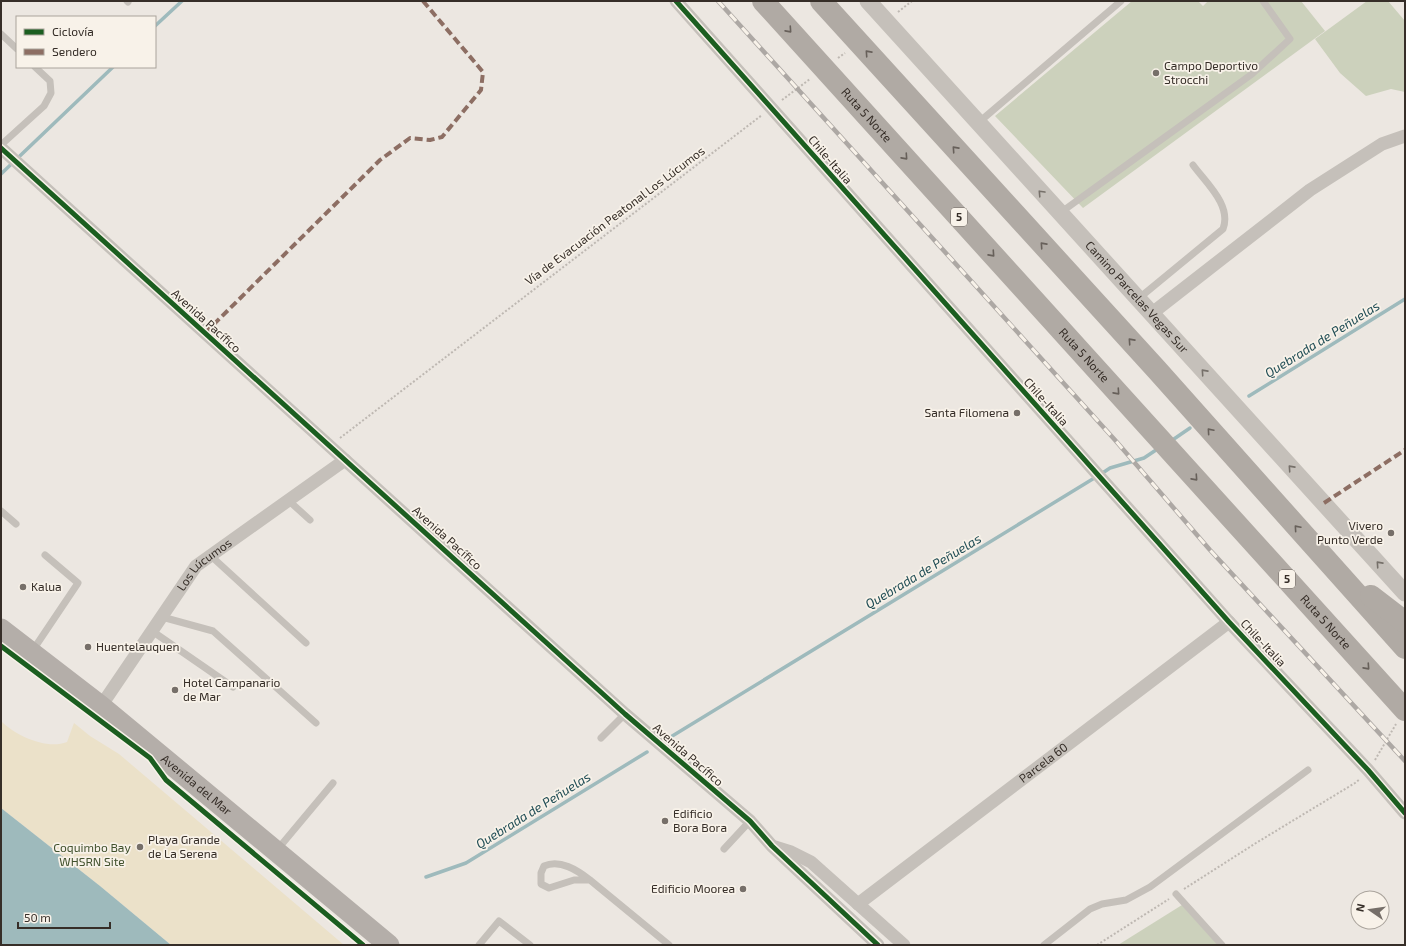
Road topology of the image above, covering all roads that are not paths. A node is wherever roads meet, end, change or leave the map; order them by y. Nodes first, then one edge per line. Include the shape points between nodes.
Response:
1 (676, 1) edge
2 (763, 1) edge
3 (820, 1) edge
4 (868, 1) edge
5 (1121, 1) edge
6 (1263, 1) edge
7 (1, 34) edge
8 (16, 48) edge
9 (36, 68) edge
10 (978, 124) junction
11 (1405, 136) edge
12 (2, 149) edge
13 (1193, 165) dead end
14 (1060, 213) junction
15 (1138, 299) junction
16 (1151, 314) junction
17 (345, 460) junction
18 (288, 500) junction
19 (1, 511) edge
20 (310, 520) dead end
21 (16, 524) dead end
22 (45, 555) dead end
23 (211, 556) junction
24 (1322, 557) junction
25 (1405, 593) edge
26 (162, 617) junction
27 (1229, 622) junction
28 (1405, 622) edge
29 (1, 629) edge
30 (152, 631) junction
31 (306, 644) dead end
32 (1405, 648) edge
33 (32, 652) junction
34 (233, 686) dead end
35 (101, 706) junction
36 (625, 714) junction
37 (1401, 716) edge
38 (316, 723) dead end
39 (601, 738) dead end
40 (1308, 770) dead end
41 (333, 783) dead end
42 (1405, 813) edge
43 (750, 822) junction
44 (772, 846) junction
45 (724, 849) dead end
46 (277, 850) junction
47 (590, 880) junction
48 (1176, 894) road end
49 (858, 904) junction
50 (389, 945) edge
51 (479, 945) edge
52 (530, 945) edge
53 (669, 945) edge
54 (878, 945) edge
55 (904, 945) edge
56 (1044, 945) edge
57 (1222, 945) edge

1 - 27 street, Chile-Italia
2 -> 37 highway, Ruta 5 Norte / 5 via 1154,433
24 -> 3 highway via 1152,364
4 - 10 street, Camino Parcelas Vegas Sur
5 - 10 lane
6 - 14 lane via 1290,39 1252,74
7 - 8 lane
9 - 12 lane via 50,81 51,93 44,106
14 -> 10 street, Camino Parcelas Vegas Sur
11 - 16 street via 1382,144 1310,190
12 - 17 street, Avenida Pacífico
13 - 15 lane via 1222,204 1226,217 1223,229
14 - 15 street, Camino Parcelas Vegas Sur
15 - 16 street, Camino Parcelas Vegas Sur
25 -> 16 street, Camino Parcelas Vegas Sur
17 - 18 street, Los Lúcumos
17 - 36 street, Avenida Pacífico
18 - 20 lane
18 - 23 street, Los Lúcumos
19 - 21 lane
22 - 33 lane via 78,583
23 - 26 street, Los Lúcumos via 192,572
23 - 31 lane
24 - 28 highway
24 - 32 highway
26 - 30 street, Los Lúcumos
26 - 38 lane via 213,631
27 - 42 street, Chile-Italia
27 - 49 street, Parcela 60
29 - 33 main road, Avenida del Mar
30 - 34 lane
30 - 35 street, Los Lúcumos
33 - 35 main road, Avenida del Mar
35 - 46 main road, Avenida del Mar via 188,780
36 - 39 lane
36 - 43 street, Avenida Pacífico
40 - 56 lane via 1150,887 1126,900 1090,909
41 - 46 lane
43 - 44 street, Avenida Pacífico
43 - 45 lane
44 - 49 street, Avenida Pacífico via 811,862
44 - 54 street, Avenida Pacífico
46 - 50 main road, Avenida del Mar
47 - 47 lane via 565,865 552,862 544,866 541,873 541,884 549,888 574,880
47 - 53 lane
48 - 57 lane
49 - 55 street, Avenida Pacífico
51 - 52 lane via 499,922

